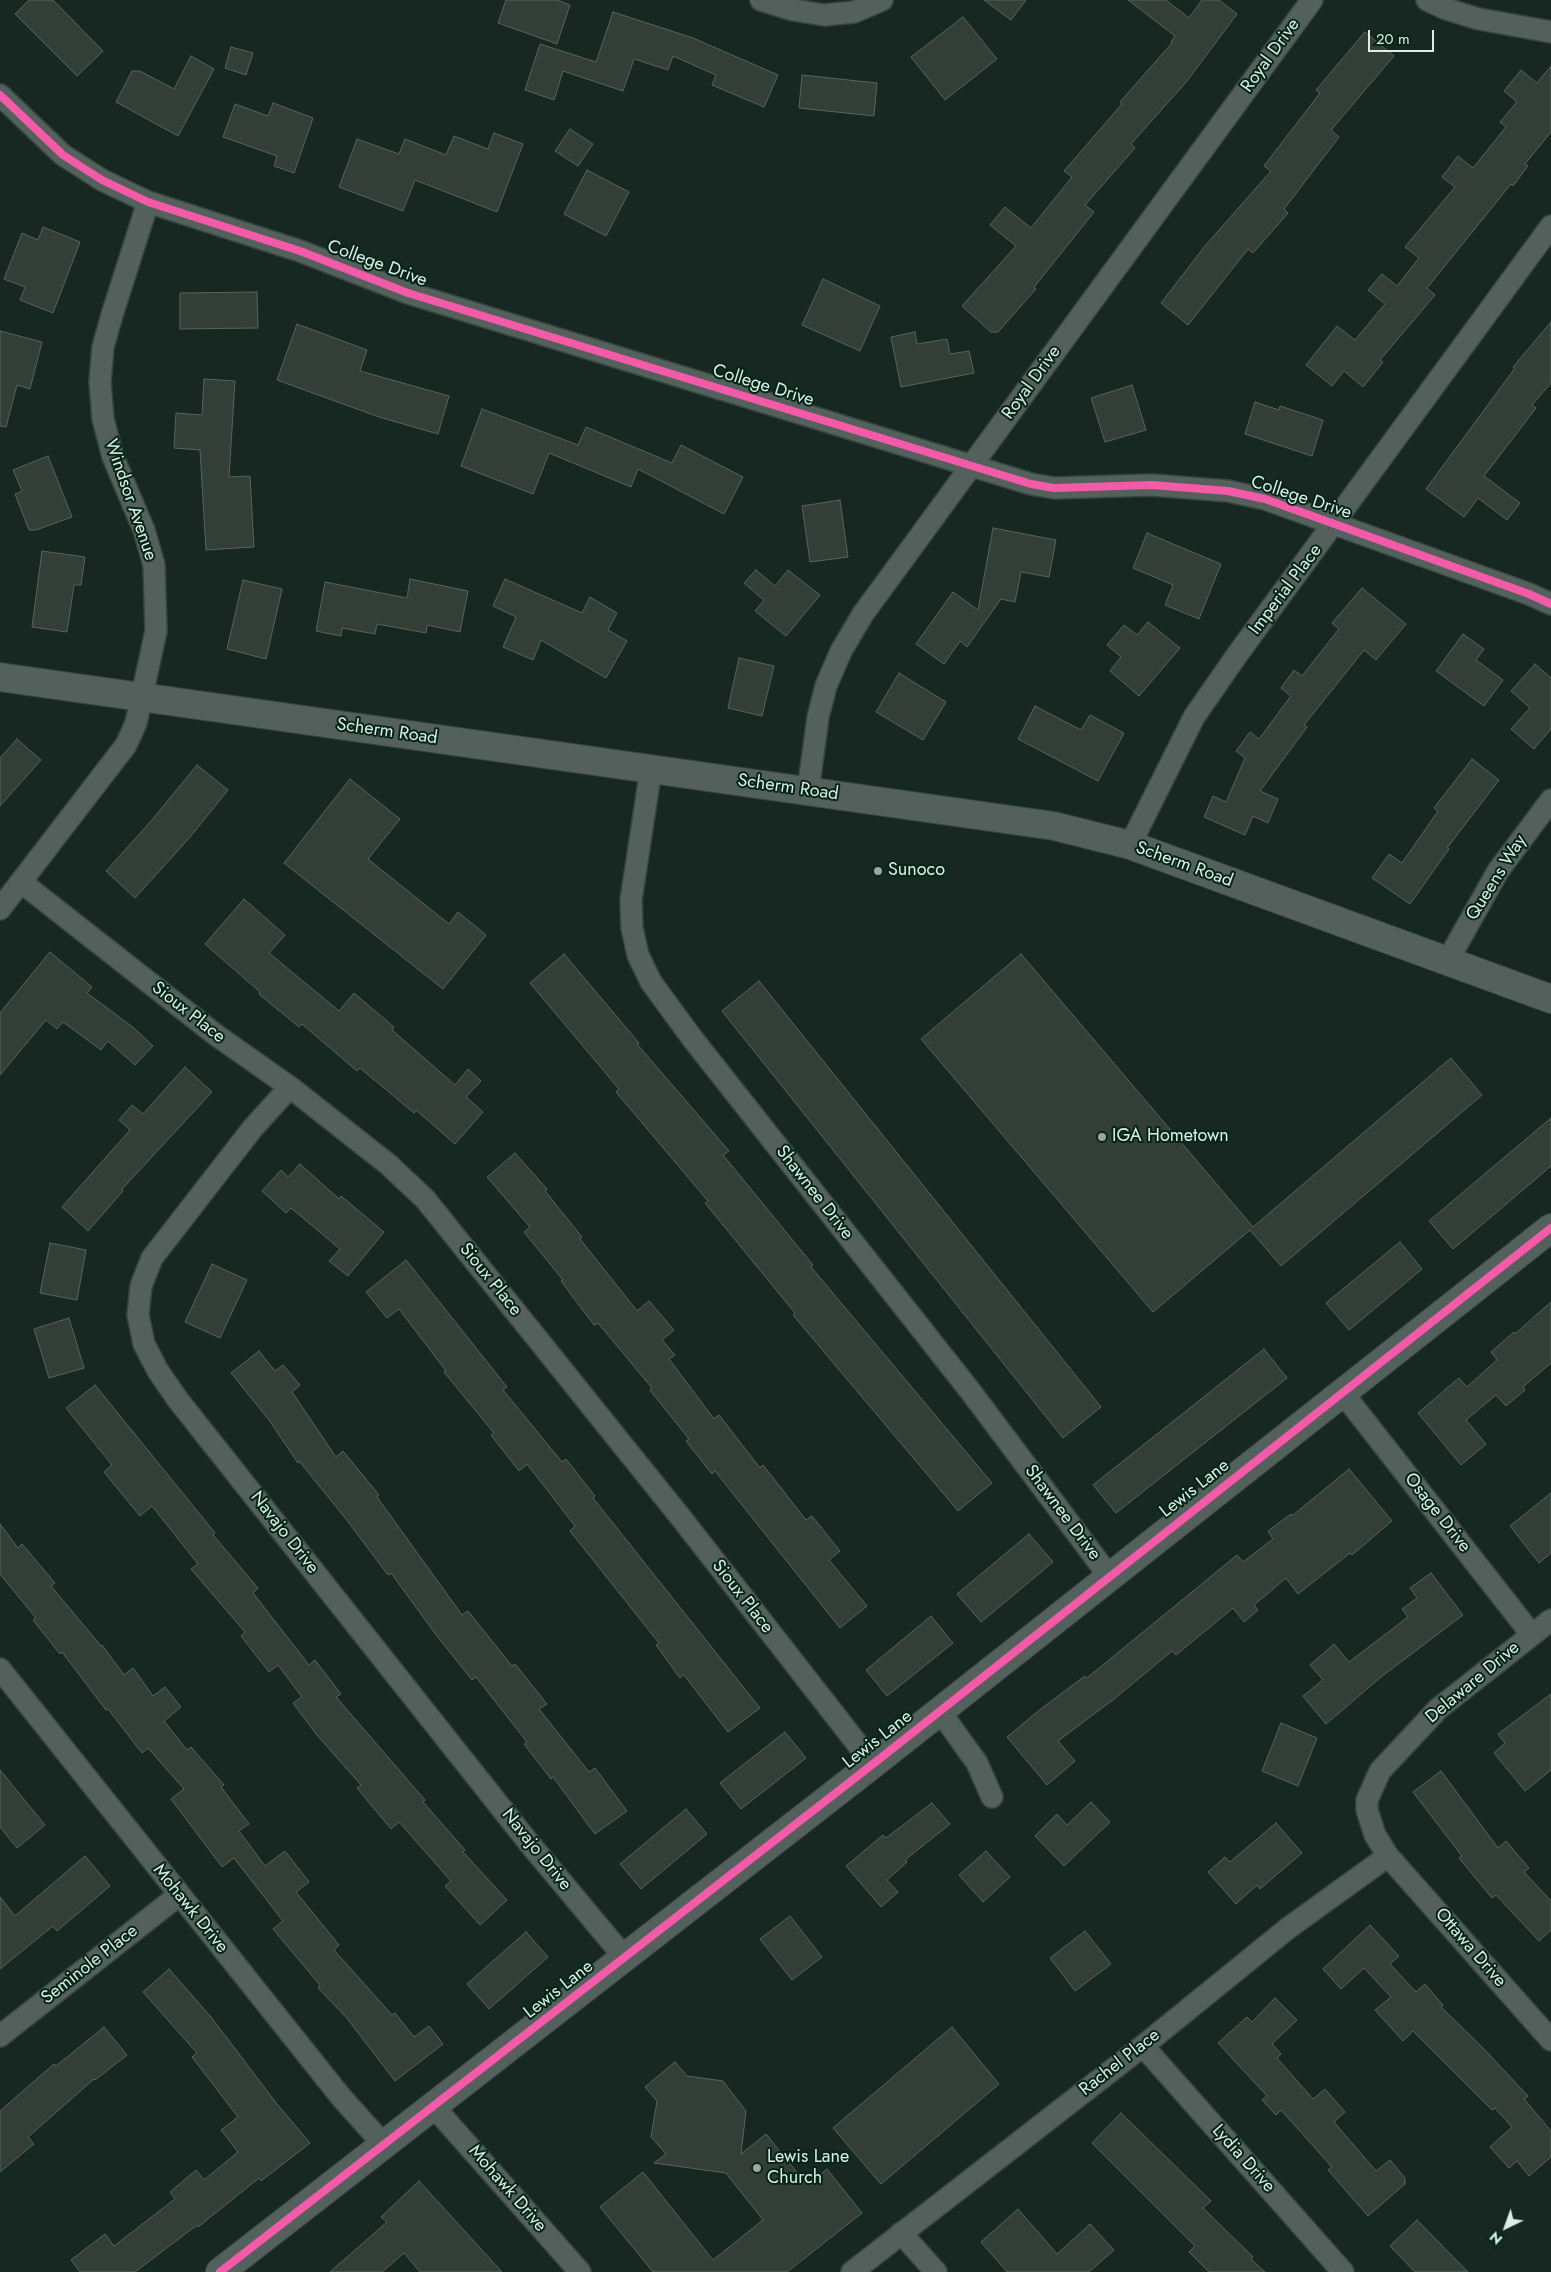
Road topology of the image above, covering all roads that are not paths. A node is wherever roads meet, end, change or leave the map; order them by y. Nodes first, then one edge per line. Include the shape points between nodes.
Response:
1 (761, 0) edge
2 (882, 0) edge
3 (1312, 0) edge
4 (1427, 0) edge
5 (1551, 32) edge
6 (0, 95) edge
7 (148, 202) junction
8 (1551, 226) edge
9 (971, 465) junction
10 (1335, 523) junction
11 (1551, 604) edge
12 (0, 677) edge
13 (142, 697) junction
14 (651, 769) junction
15 (808, 791) junction
16 (1551, 800) edge
17 (1130, 845) junction
18 (21, 882) junction
19 (0, 909) edge
20 (1448, 960) junction
21 (1551, 998) edge
22 (290, 1087) junction
23 (1551, 1228) edge
24 (1342, 1392) junction
25 (1110, 1576) junction
26 (1551, 1620) edge
27 (1532, 1635) junction
28 (0, 1669) edge
29 (939, 1710) junction
30 (873, 1764) junction
31 (992, 1797) dead end
32 (1388, 1856) junction
33 (179, 1895) junction
34 (625, 1958) junction
35 (1548, 2029) edge
36 (0, 2036) edge
37 (1143, 2046) junction
38 (434, 2106) junction
39 (384, 2145) junction
40 (901, 2233) junction
41 (220, 2272) edge
42 (580, 2272) edge
43 (852, 2272) edge
44 (936, 2272) edge
45 (1343, 2272) edge

1 - 2 street via 824,15 854,12
3 - 9 street, Royal Drive
4 - 5 street via 1479,19
6 - 7 street, College Drive via 63,154 102,180
7 - 9 street, College Drive via 300,251 408,292
7 - 13 street, Windsor Avenue via 103,347 100,382 103,419 113,457 144,530 154,565 156,630
8 - 10 street, Imperial Place
9 - 10 street, College Drive via 1054,488 1152,485 1228,491
9 - 15 street, Royal Drive via 863,614 841,651 826,686 818,717
10 - 11 street, College Drive
10 - 17 street, Imperial Place via 1194,717
12 - 13 street, Scherm Road
13 - 14 street, Scherm Road
13 - 18 street, Windsor Avenue via 136,723 126,745
14 - 15 street, Scherm Road
14 - 25 street, Shawnee Drive via 632,900 632,928 638,955 651,982 971,1392
15 - 17 street, Scherm Road via 1054,826
16 - 20 street, Queens Way via 1498,871
17 - 20 street, Scherm Road
18 - 19 street, Windsor Avenue
18 - 22 street, Sioux Place via 216,1035
20 - 21 street, Scherm Road
22 - 30 street, Sioux Place via 389,1165 425,1199 682,1519
22 - 34 street, Navajo Drive via 252,1129 152,1258 141,1286 138,1315 144,1344 178,1400 529,1843
23 - 24 street, Lewis Lane
24 - 25 street, Lewis Lane
24 - 27 street, Osage Drive
25 - 29 street, Lewis Lane
26 - 27 street, Delaware Drive
27 - 32 street, Delaware Drive via 1438,1708 1380,1770 1367,1810 1375,1835
28 - 33 street, Mohawk Drive
29 - 30 street, Lewis Lane
29 - 31 street via 977,1764
30 - 34 street, Lewis Lane
32 - 35 street, Ottawa Drive
32 - 37 street, Rachel Place via 1288,1929
33 - 36 street, Seminole Place
33 - 39 street, Mohawk Drive via 341,2097
34 - 38 street, Lewis Lane
37 - 40 street, Rachel Place
37 - 45 street, Lydia Drive
38 - 39 street, Lewis Lane
38 - 42 street, Mohawk Drive
39 - 41 street, Lewis Lane
40 - 43 street, Rachel Place
40 - 44 street

